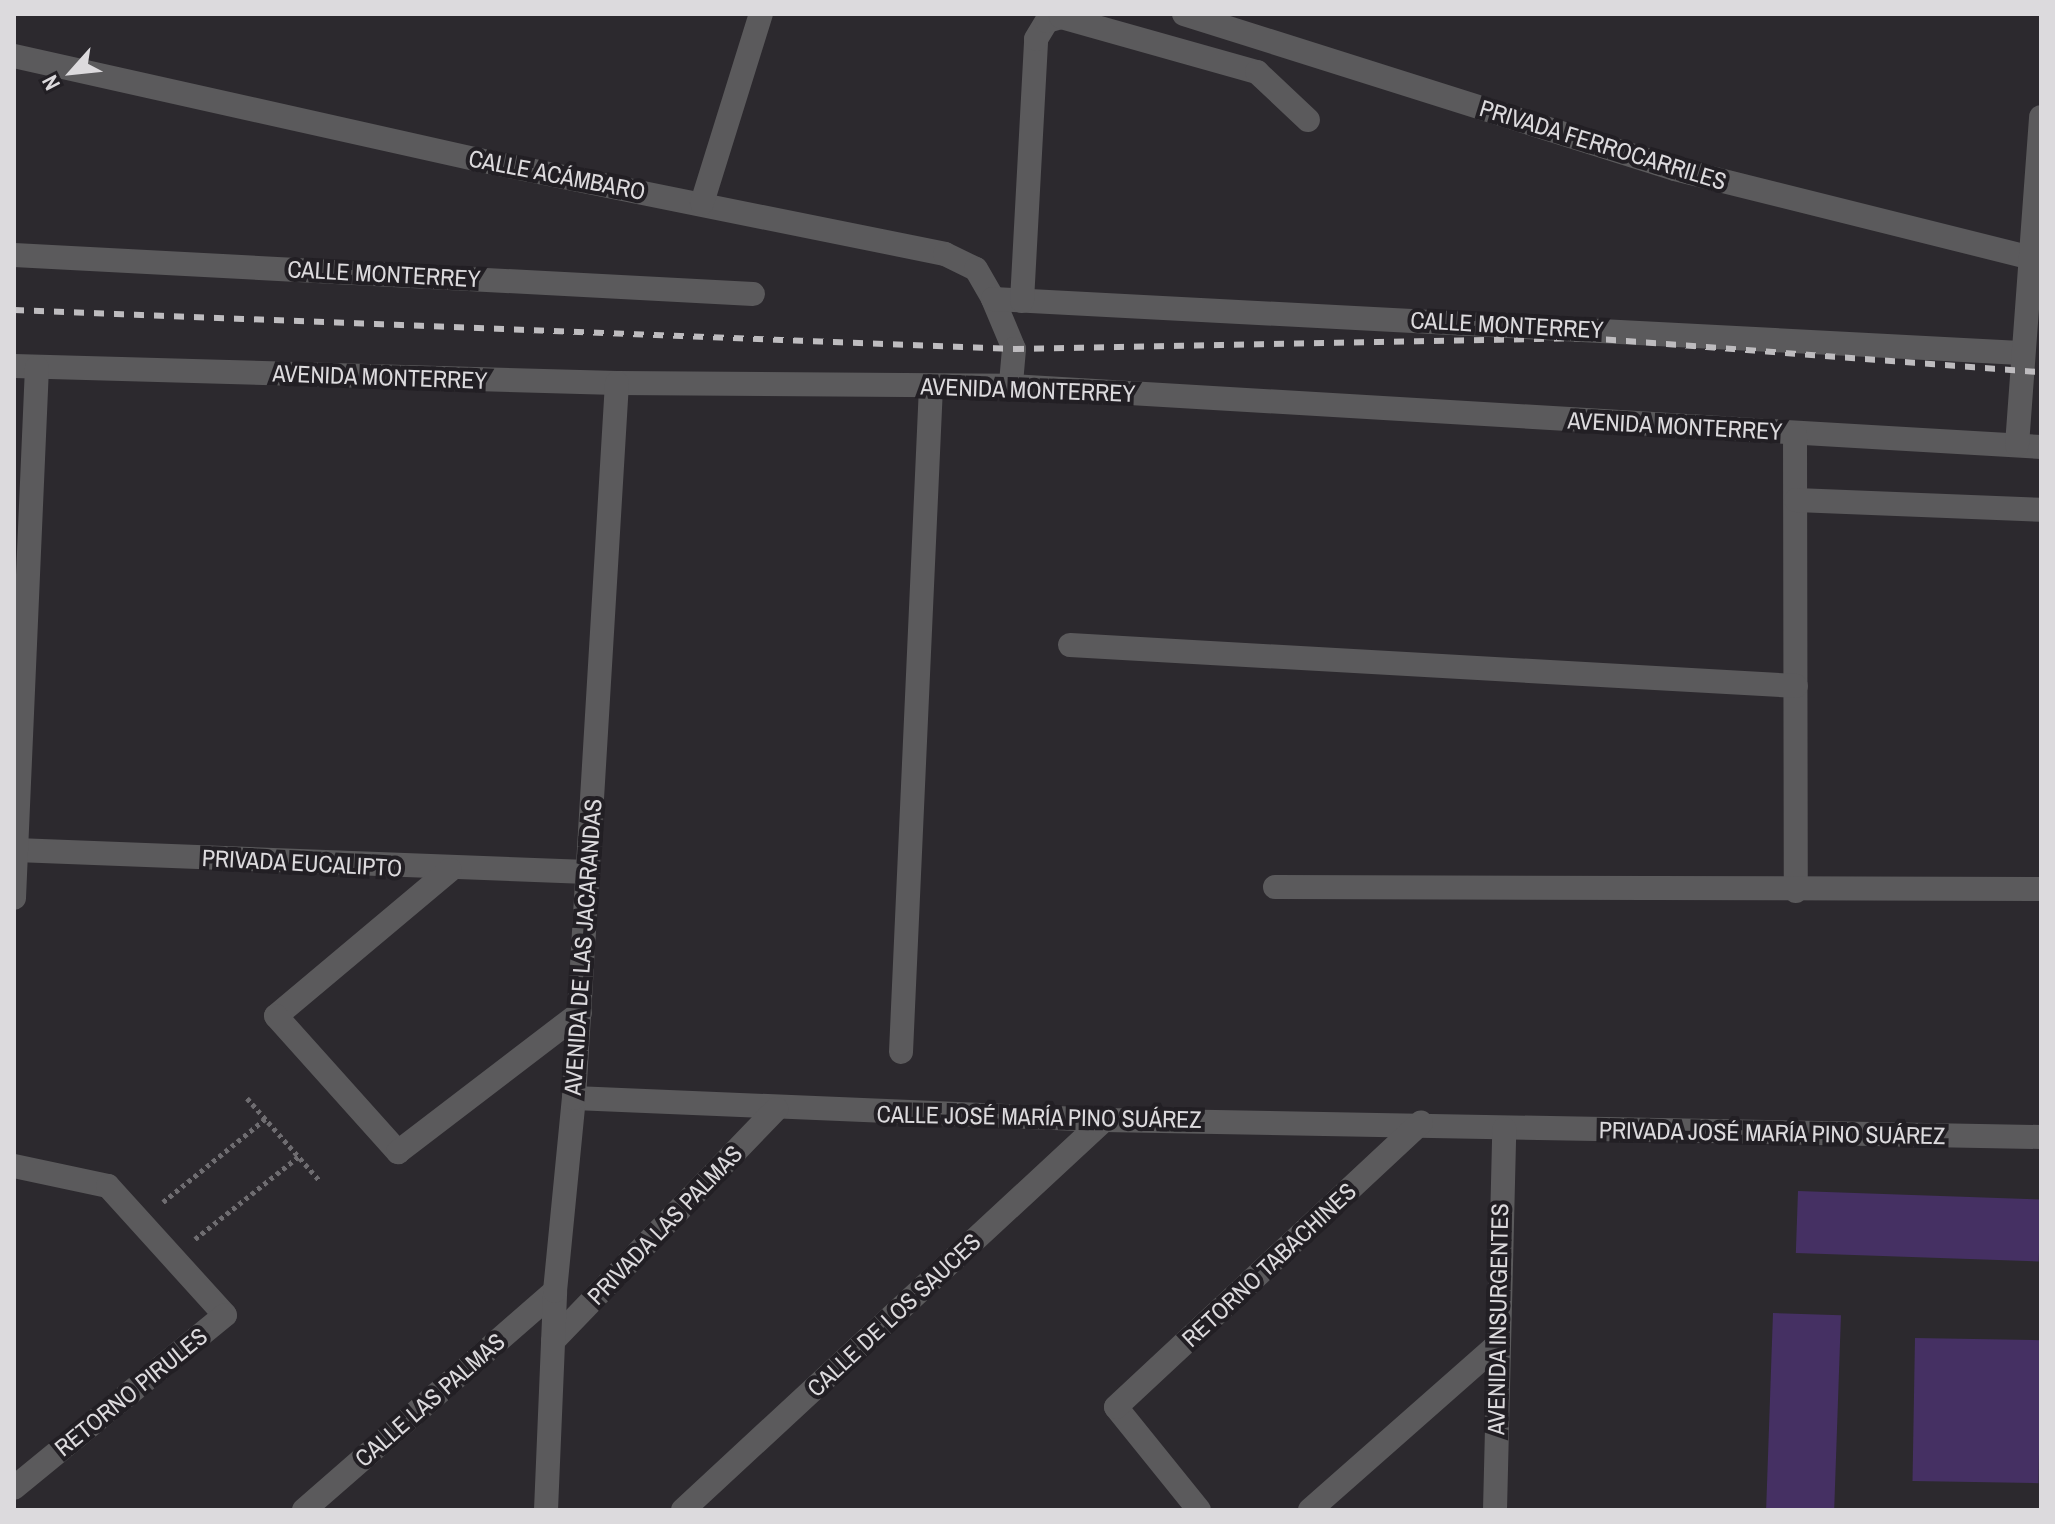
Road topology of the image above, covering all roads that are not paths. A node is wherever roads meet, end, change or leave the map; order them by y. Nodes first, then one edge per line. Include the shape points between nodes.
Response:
1 (761, 14) edge
2 (1184, 14) edge
3 (14, 56) edge
4 (2041, 117) edge
5 (1308, 120) dead end
6 (702, 203) junction
7 (14, 255) edge
8 (2027, 257) junction
9 (753, 294) dead end
10 (993, 299) junction
11 (1022, 301) junction
12 (2021, 353) junction
13 (26, 367) edge
14 (617, 383) junction
15 (1011, 386) junction
16 (931, 387) junction
17 (1795, 434) junction
18 (2029, 446) edge
19 (1796, 500) junction
20 (2041, 510) edge
21 (20, 607) edge
22 (1070, 645) dead end
23 (1796, 686) junction
24 (16, 850) junction
25 (450, 870) junction
26 (588, 872) junction
27 (1275, 887) dead end
28 (2041, 889) edge
29 (1796, 891) junction
30 (14, 898) edge
31 (580, 1013) junction
32 (901, 1052) dead end
33 (574, 1098) junction
34 (776, 1109) junction
35 (1104, 1120) junction
36 (1421, 1123) junction
37 (1504, 1129) junction
38 (2041, 1137) edge
39 (14, 1166) edge
40 (555, 1291) junction
41 (553, 1341) junction
42 (1496, 1346) junction
43 (14, 1488) edge
44 (304, 1510) edge
45 (546, 1510) edge
46 (683, 1510) edge
47 (1199, 1510) edge
48 (1310, 1510) edge
49 (1495, 1510) edge

1 - 6 street
2 - 8 street, PRIVADA FERROCARRILES via 1675,169
3 - 6 street, CALLE ACÁMBARO via 479,160
4 - 8 street
5 - 11 street via 1257,72 1061,17 1047,21 1036,39
6 - 10 street, CALLE ACÁMBARO via 945,254 976,269
7 - 9 street, CALLE MONTERREY
8 - 12 street
10 - 11 street, CALLE MONTERREY
10 - 15 street, CALLE ACÁMBARO via 1014,349
11 - 12 street, CALLE MONTERREY
12 - 18 street
13 - 14 street, AVENIDA MONTERREY
13 - 21 street
14 - 16 street, AVENIDA MONTERREY
14 - 26 street, AVENIDA DE LAS JACARANDAS
15 - 16 street, AVENIDA MONTERREY
15 - 17 street, AVENIDA MONTERREY
16 - 32 street
17 - 18 street, AVENIDA MONTERREY
17 - 19 street
19 - 20 street
19 - 23 street
21 - 24 street
22 - 23 street
23 - 29 street
24 - 25 street, PRIVADA EUCALIPTO
24 - 30 street
25 - 26 street, PRIVADA EUCALIPTO
25 - 31 street via 276,1016 398,1152
26 - 31 street, AVENIDA DE LAS JACARANDAS
27 - 29 street
28 - 29 street
31 - 33 street, AVENIDA DE LAS JACARANDAS
33 - 34 street, CALLE JOSÉ MARÍA PINO SUÁREZ
33 - 40 street, AVENIDA DE LAS JACARANDAS
34 - 35 street, CALLE JOSÉ MARÍA PINO SUÁREZ
34 - 41 street, PRIVADA LAS PALMAS
35 - 36 street, CALLE JOSÉ MARÍA PINO SUÁREZ
35 - 46 street, CALLE DE LOS SAUCES
36 - 37 street, CALLE JOSÉ MARÍA PINO SUÁREZ
36 - 47 street, RETORNO TABACHINES via 1116,1407
37 - 38 street, PRIVADA JOSÉ MARÍA PINO SUÁREZ
37 - 42 street, AVENIDA INSURGENTES
39 - 43 street, RETORNO PIRULES via 108,1186 225,1315
40 - 41 street, AVENIDA DE LAS JACARANDAS
40 - 44 street, CALLE LAS PALMAS
41 - 45 street, AVENIDA DE LAS JACARANDAS
42 - 48 street
42 - 49 street, AVENIDA INSURGENTES

